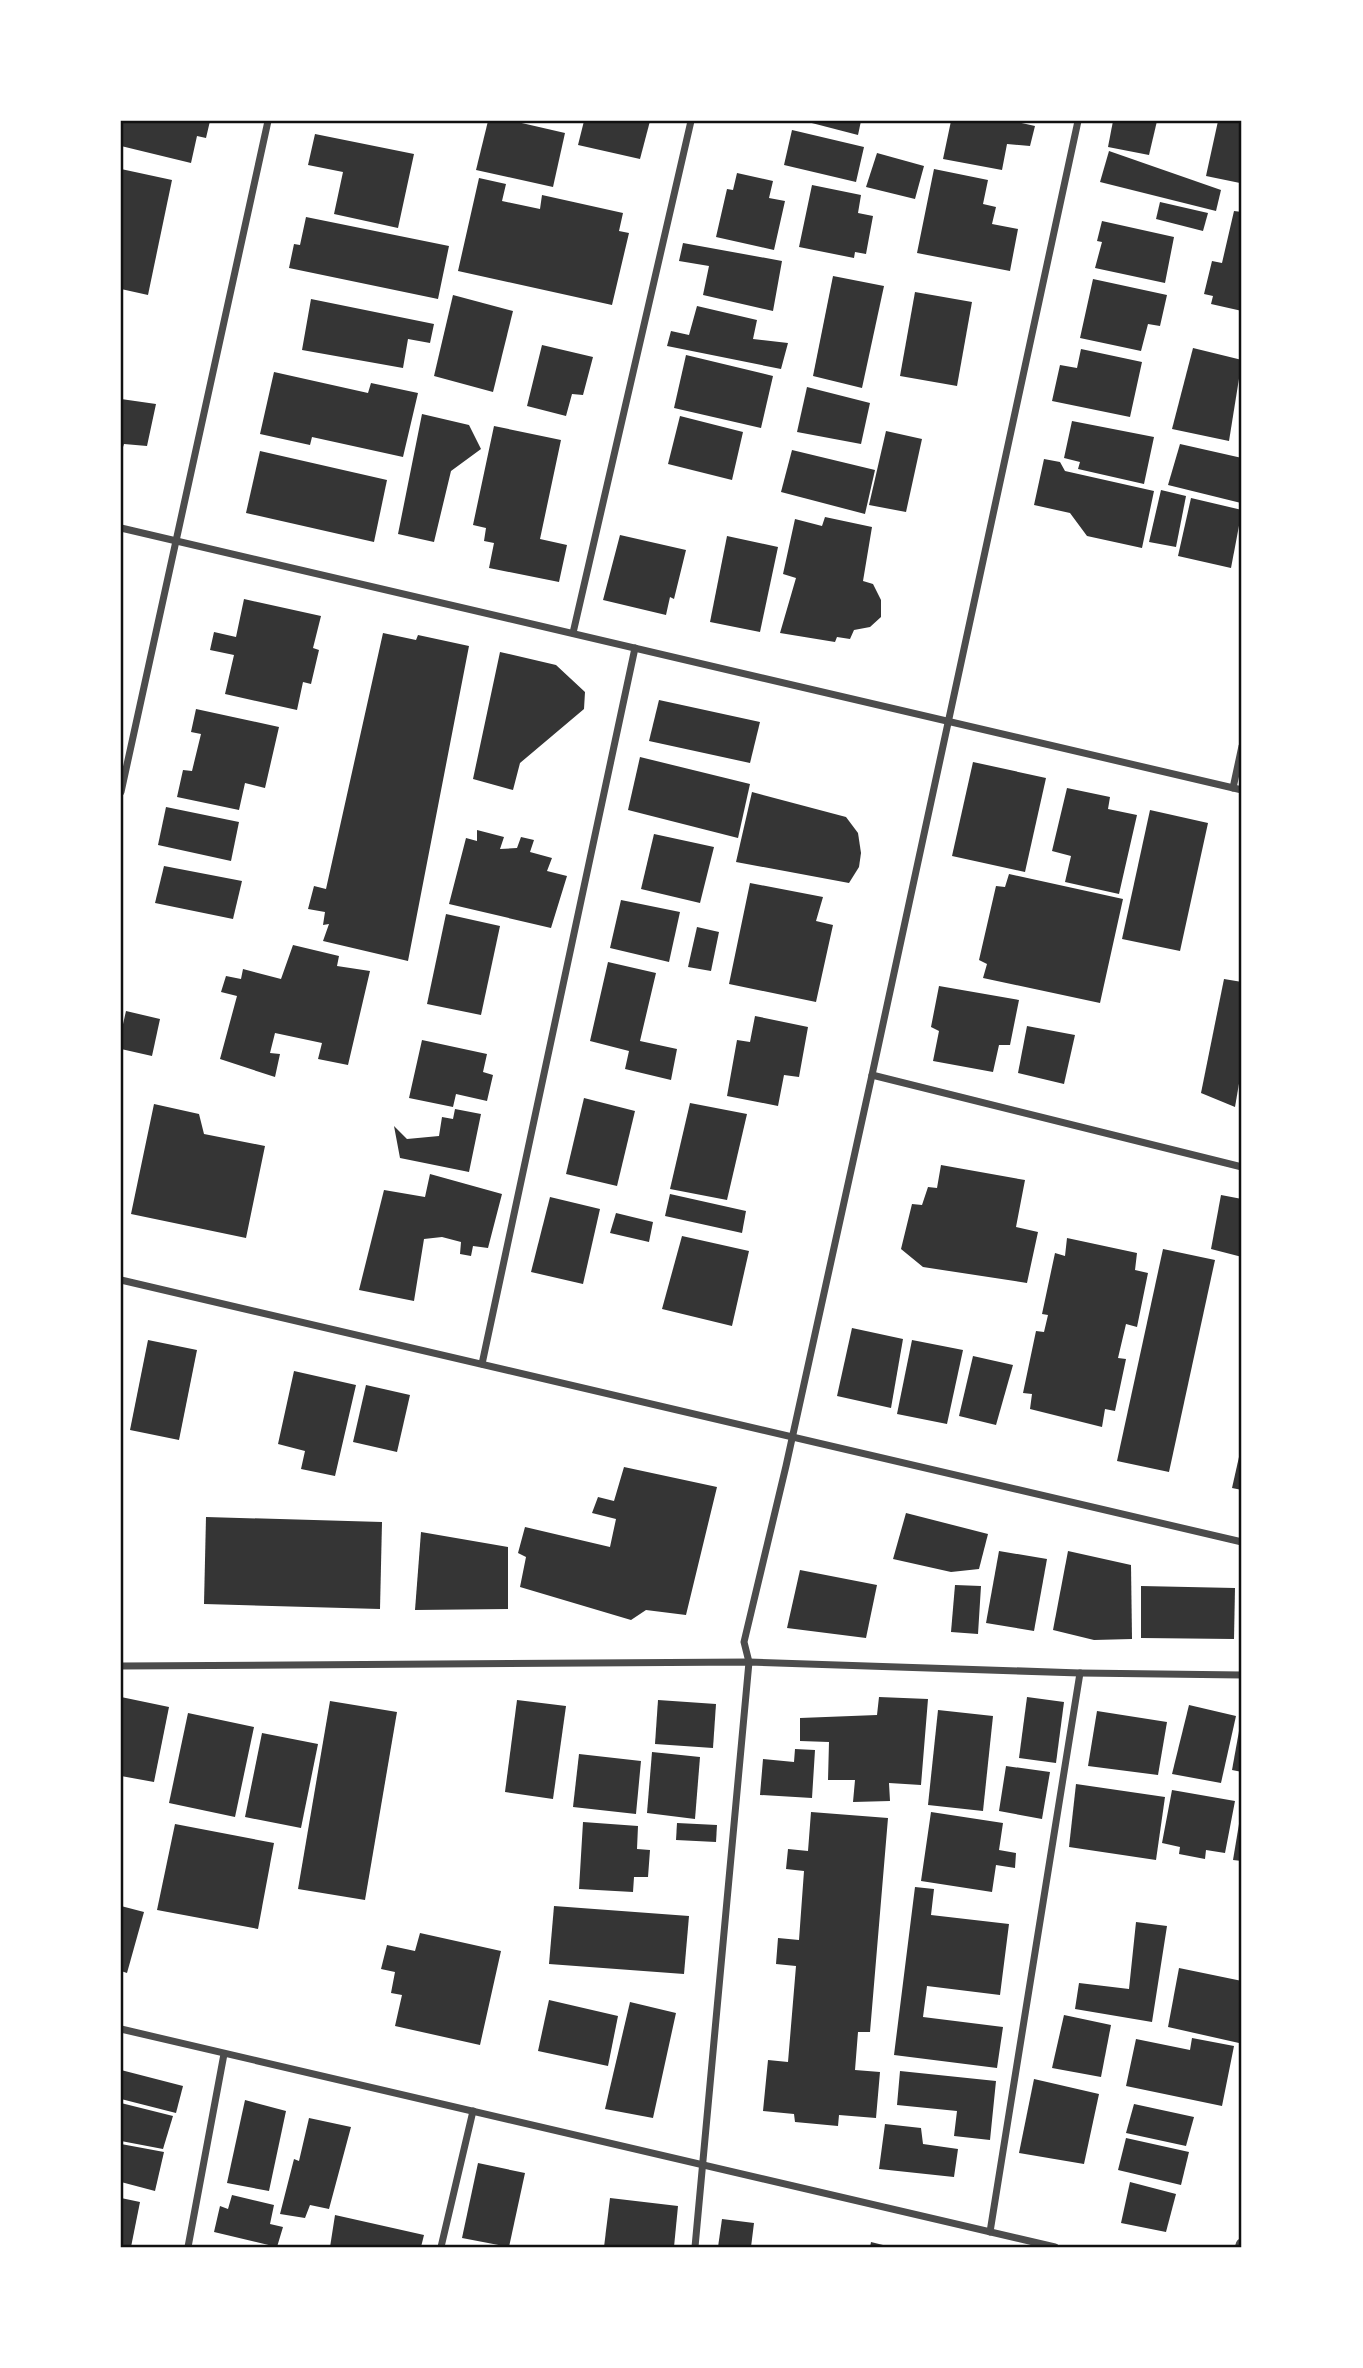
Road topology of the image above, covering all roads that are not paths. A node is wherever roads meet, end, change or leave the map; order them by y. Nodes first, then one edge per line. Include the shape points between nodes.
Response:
1 (268, 121) edge
2 (691, 121) edge
3 (1078, 121) edge
4 (121, 528) edge
5 (176, 540) junction
6 (573, 634) junction
7 (635, 648) junction
8 (947, 721) junction
9 (1242, 746) edge
10 (1233, 788) junction
11 (1242, 790) edge
12 (121, 792) edge
13 (872, 1075) junction
14 (1242, 1167) edge
15 (121, 1280) edge
16 (482, 1364) junction
17 (791, 1437) junction
18 (1242, 1542) edge
19 (749, 1662) junction
20 (121, 1666) edge
21 (1080, 1673) junction
22 (1242, 1675) edge
23 (121, 2029) edge
24 (224, 2054) junction
25 (473, 2111) junction
26 (704, 2165) junction
27 (990, 2232) junction
28 (188, 2247) edge
29 (441, 2247) edge
30 (695, 2247) edge
31 (1055, 2247) edge

1 - 5 street
2 - 6 street
3 - 8 street
4 - 5 street
5 - 6 street
5 - 12 street
6 - 7 street
7 - 8 street
7 - 16 street
8 - 10 street
8 - 13 street
9 - 10 street
10 - 11 street
13 - 14 street
13 - 17 street
15 - 16 street
16 - 17 street
17 - 18 street
17 - 19 street via 744,1642
19 - 20 street
19 - 21 street
19 - 26 street
21 - 22 street
21 - 27 street
23 - 24 street
24 - 25 street
24 - 28 street
25 - 26 street
25 - 29 street
26 - 27 street
26 - 30 street
27 - 31 street

